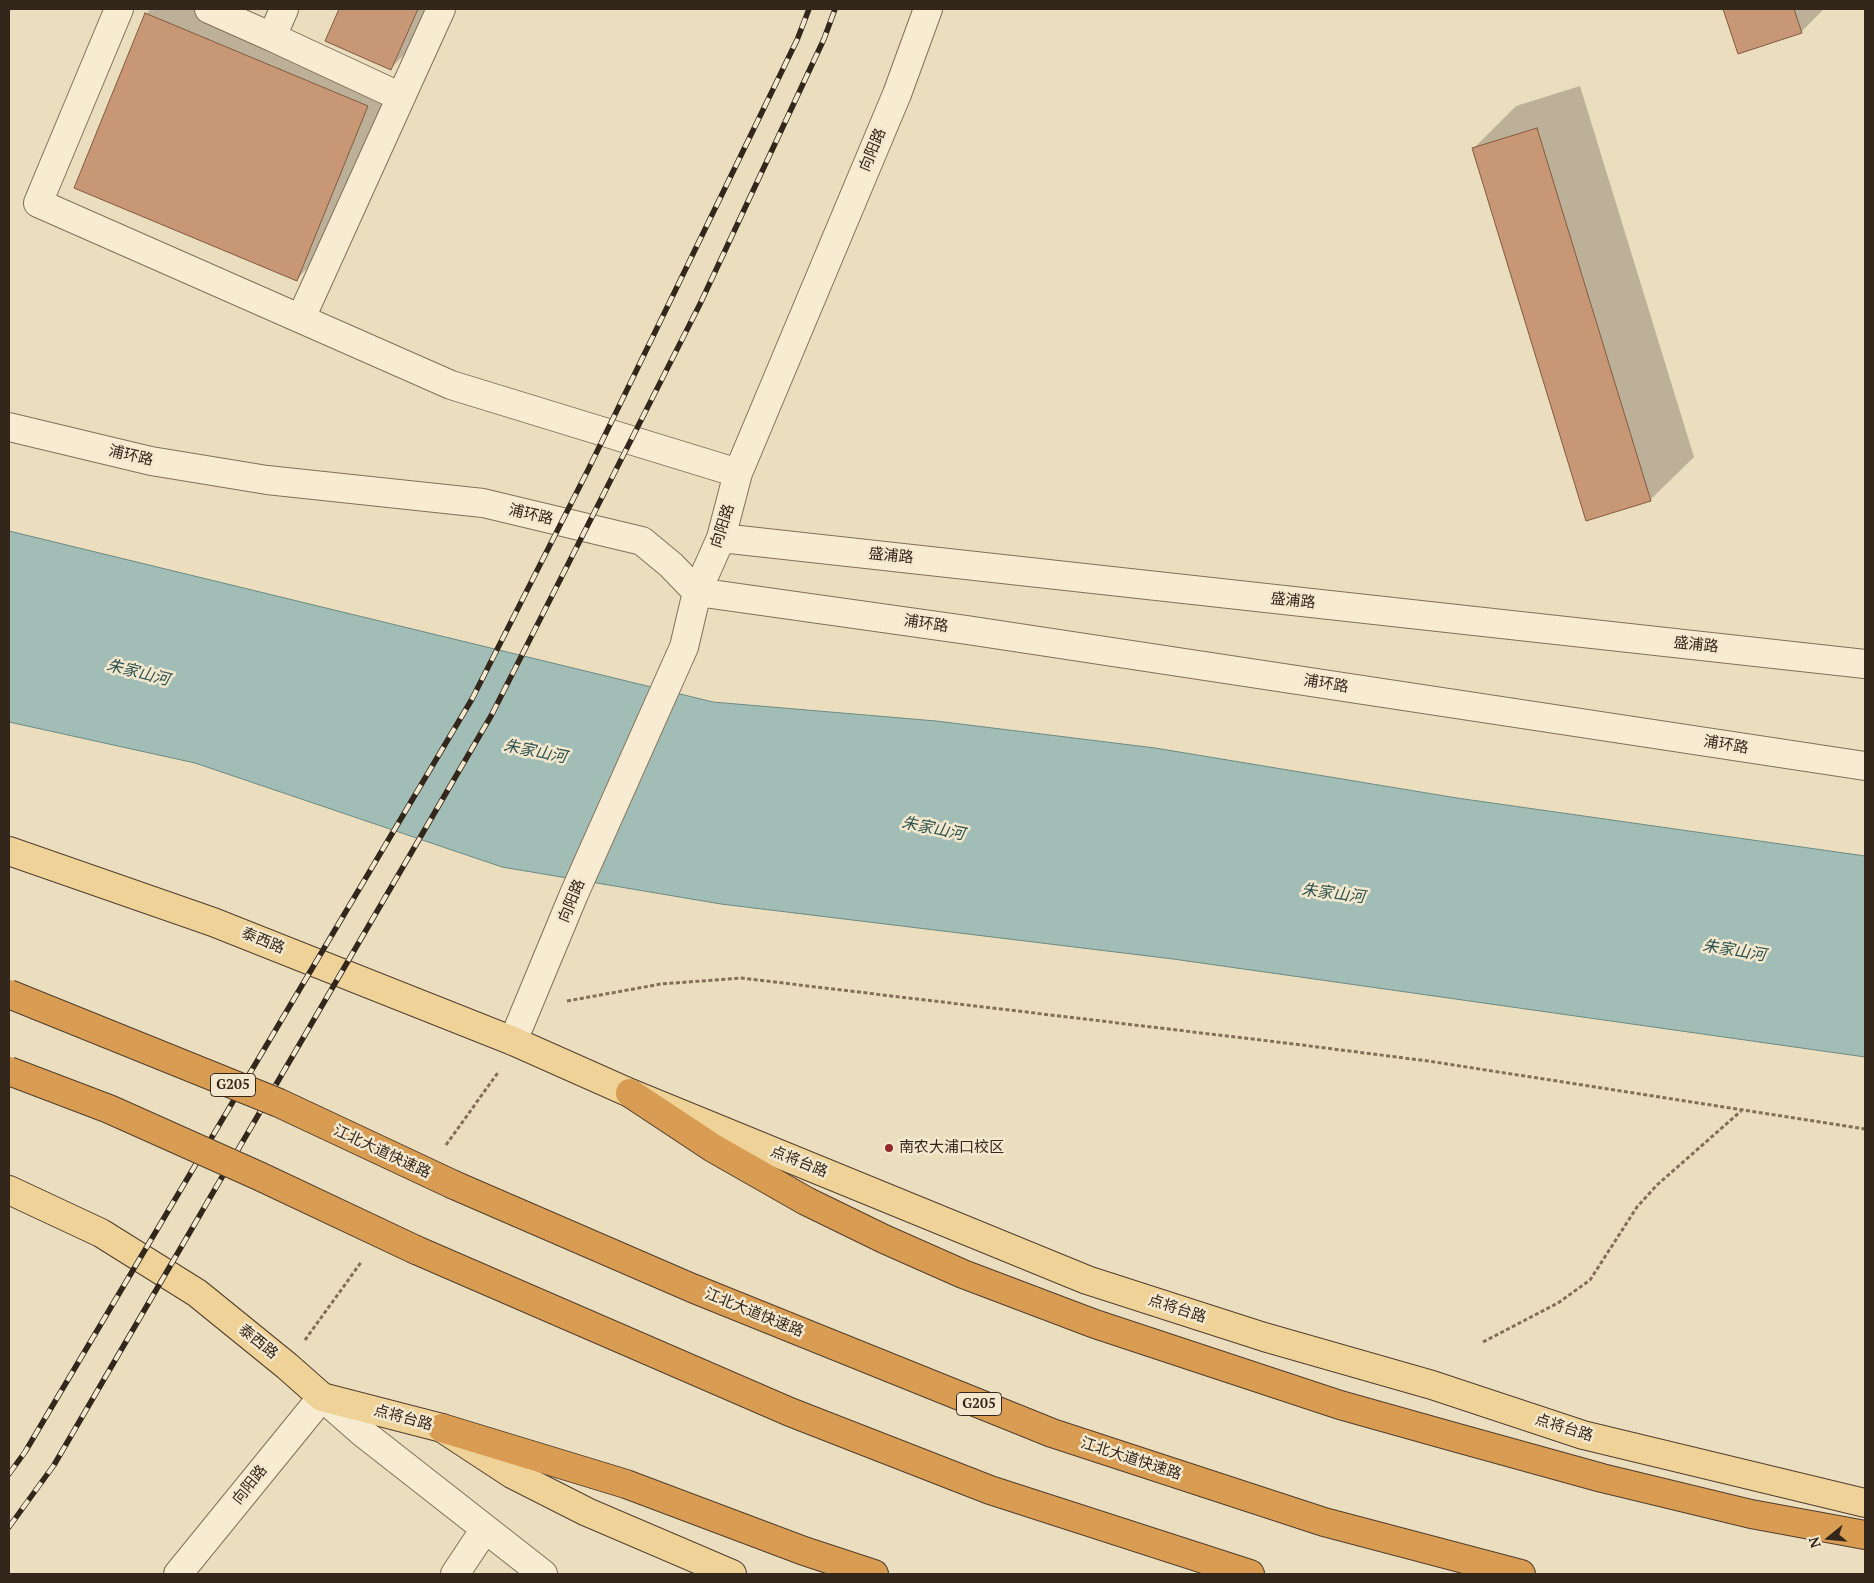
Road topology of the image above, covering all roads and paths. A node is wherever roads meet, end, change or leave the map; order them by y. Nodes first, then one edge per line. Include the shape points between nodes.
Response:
1 (119, 9) edge
2 (209, 9) edge
3 (284, 9) edge
4 (440, 9) edge
5 (928, 9) edge
6 (272, 37) junction
7 (401, 97) junction
8 (301, 318) junction
9 (9, 427) edge
10 (738, 473) junction
11 (721, 538) junction
12 (697, 592) junction
13 (1865, 664) edge
14 (1865, 766) edge
15 (9, 851) edge
16 (9, 994) edge
17 (527, 1008) junction
18 (513, 1041) junction
19 (9, 1071) edge
20 (630, 1093) junction
21 (1742, 1110) junction
22 (1865, 1129) edge
23 (9, 1190) edge
24 (1483, 1342) dead end
25 (322, 1397) junction
26 (442, 1428) junction
27 (1865, 1503) edge
28 (485, 1529) junction
29 (1865, 1536) edge
30 (178, 1574) edge
31 (454, 1574) edge
32 (543, 1574) edge
33 (732, 1574) edge
34 (874, 1574) edge
35 (1250, 1574) edge
36 (1521, 1574) edge

1 - 8 street via 38,203
2 - 6 street
3 - 6 street
4 - 7 street
5 - 10 street, 向阳路 via 897,94
6 - 7 street
7 - 8 street
8 - 10 street via 451,385
9 - 12 street, 浦环路 via 151,461 267,480 483,503 642,541
10 - 11 street, 向阳路
11 - 12 street, 向阳路
11 - 13 street, 盛浦路
12 - 14 street, 浦环路
12 - 17 street, 向阳路 via 684,647
15 - 18 main road, 泰西路 via 213,922
16 - 36 highway, 江北大道快速路 / G205, bridge via 279,1103 454,1186 683,1284 1052,1434 1324,1522
17 - 18 street, 向阳路
17 - 21 path via 661,984 741,978 1428,1061
18 - 20 main road, 点将台路
19 - 35 highway, bridge via 109,1109 450,1266 790,1412 990,1490
20 - 27 main road, 点将台路 via 1087,1280 1583,1435
20 - 29 highway via 713,1148 806,1201 963,1274 1095,1324 1340,1405 1463,1440 1750,1514
21 - 22 path
21 - 24 path via 1657,1185 1637,1207 1590,1280 1558,1303
23 - 25 main road, 泰西路 via 101,1233 198,1293
25 - 26 main road, 点将台路
25 - 28 street, 点将台路
25 - 30 street, 向阳路
26 - 33 main road, 点将台路 via 512,1474 587,1512
26 - 34 highway via 626,1484
28 - 31 street
28 - 32 street, 点将台路

